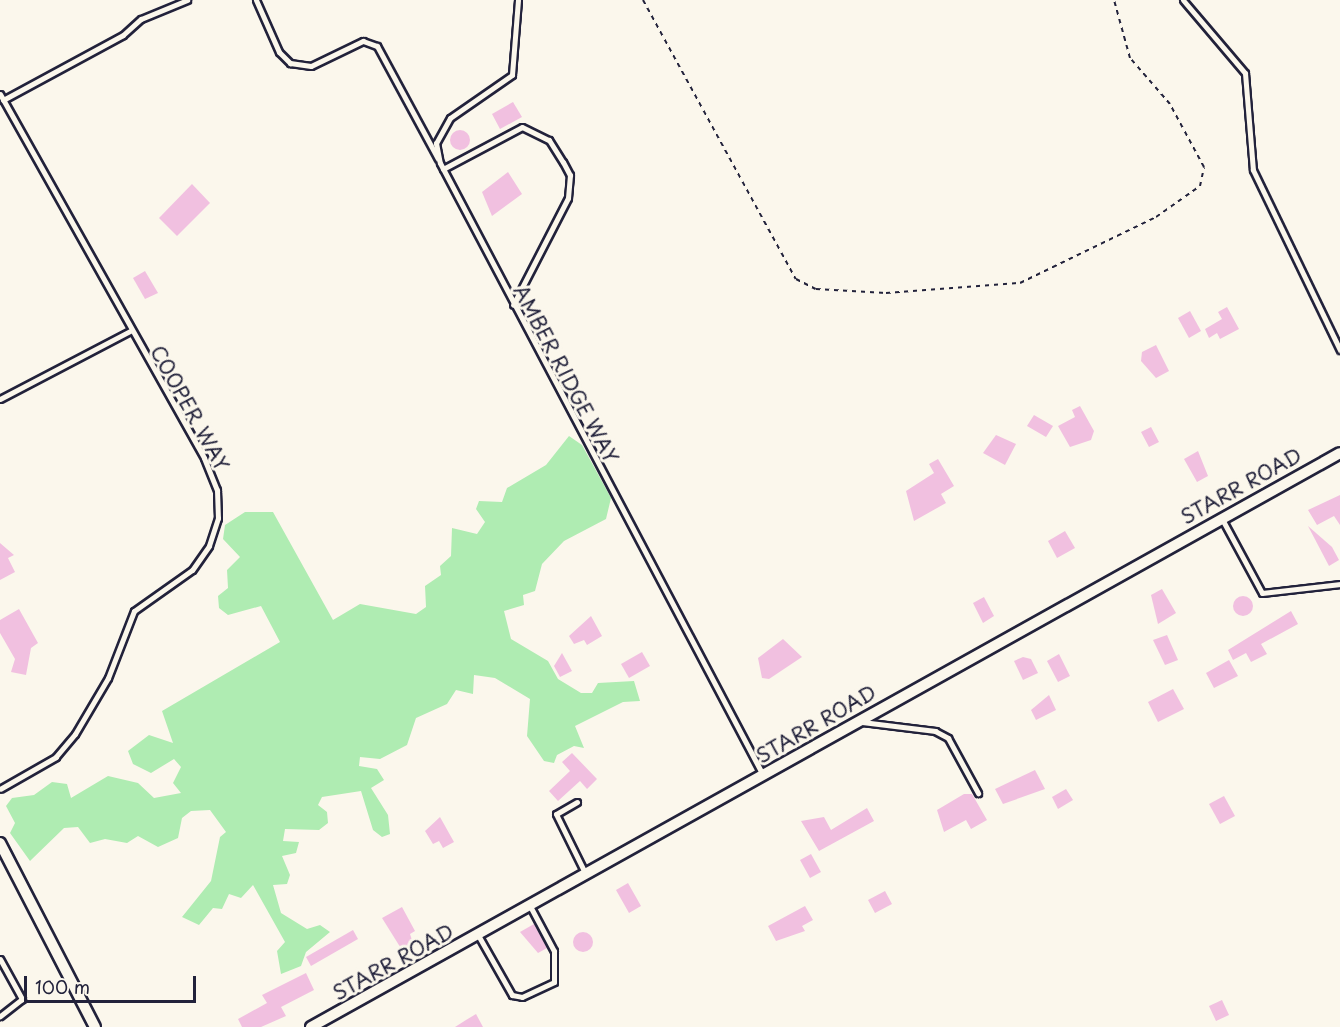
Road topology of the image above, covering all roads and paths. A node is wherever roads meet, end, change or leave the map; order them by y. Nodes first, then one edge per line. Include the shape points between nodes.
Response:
1 (187, 0) edge
2 (256, 0) edge
3 (518, 0) edge
4 (643, 0) edge
5 (1114, 0) edge
6 (1183, 0) edge
7 (2, 97) edge
8 (441, 166) junction
9 (513, 305) junction
10 (130, 331) junction
11 (1340, 350) edge
12 (0, 399) edge
13 (1340, 453) edge
14 (1221, 517) junction
15 (1340, 584) edge
16 (857, 721) junction
17 (762, 775) junction
18 (0, 789) edge
19 (978, 793) dead end
20 (577, 801) dead end
21 (0, 843) edge
22 (586, 875) junction
23 (530, 906) junction
24 (478, 935) junction
25 (0, 959) edge
26 (0, 1016) edge
27 (94, 1027) edge
28 (311, 1027) edge

1 - 7 lane via 141,19 123,35
2 - 8 lane via 279,52 301,67 363,40 377,46
3 - 8 lane, AMBER RIDGE WAY via 512,75 450,118 436,143
4 - 5 path via 796,279 816,289 886,293 1020,283 1156,217 1200,186 1204,167 1170,104 1130,58
6 - 11 lane via 1245,73 1253,170
7 - 10 lane, COOPER WAY
8 - 9 lane, AMBER RIDGE WAY
8 - 9 lane via 522,127 549,140 570,175 567,198
9 - 17 lane, AMBER RIDGE WAY
10 - 12 lane
10 - 18 lane, COOPER WAY via 204,458 217,490 218,518 209,546 192,570 134,611 108,678 75,734 56,757
13 - 14 street, STARR ROAD
14 - 15 lane via 1262,593
14 - 16 street, STARR ROAD
16 - 17 street, STARR ROAD
16 - 19 lane via 935,731 948,738
17 - 22 street, STARR ROAD
20 - 22 lane via 556,814
21 - 27 street
22 - 23 street, STARR ROAD
23 - 24 street, STARR ROAD
23 - 24 lane via 551,940 557,965 554,982 522,997 512,995
24 - 28 street, STARR ROAD
25 - 26 lane via 22,999

